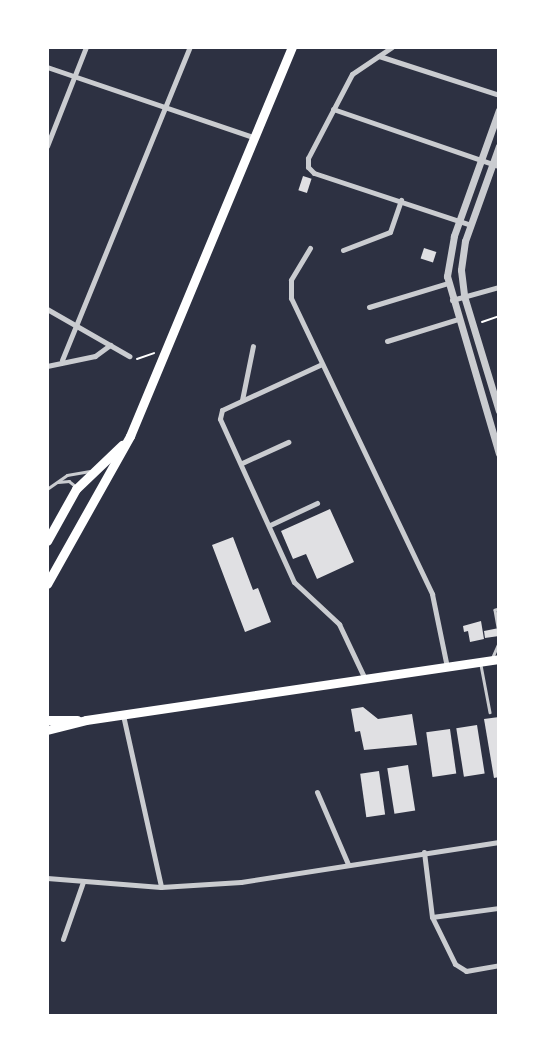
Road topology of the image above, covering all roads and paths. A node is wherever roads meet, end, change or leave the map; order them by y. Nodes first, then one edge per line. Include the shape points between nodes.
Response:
1 (86, 47) edge
2 (190, 47) edge
3 (292, 47) edge
4 (392, 47) edge
5 (379, 56) junction
6 (47, 67) edge
7 (74, 76) junction
8 (499, 95) edge
9 (166, 106) junction
10 (333, 109) junction
11 (499, 110) edge
12 (256, 138) junction
13 (47, 146) edge
14 (499, 146) edge
15 (482, 159) junction
16 (496, 164) edge
17 (401, 200) junction
18 (460, 221) junction
19 (471, 225) junction
20 (310, 248) dead end
21 (343, 250) dead end
22 (448, 283) junction
23 (499, 287) edge
24 (464, 296) junction
25 (452, 300) junction
26 (369, 307) dead end
27 (47, 309) edge
28 (499, 316) edge
29 (458, 319) junction
30 (478, 323) dead end
31 (78, 327) junction
32 (387, 341) dead end
33 (110, 345) junction
34 (253, 346) dead end
35 (155, 353) dead end
36 (129, 356) joint
37 (62, 360) junction
38 (322, 364) junction
39 (47, 366) edge
40 (242, 400) junction
41 (499, 411) edge
42 (499, 422) edge
43 (490, 425) junction
44 (130, 436) junction
45 (288, 442) dead end
46 (499, 454) edge
47 (242, 463) junction
48 (93, 471) junction
49 (55, 483) junction
50 (104, 487) junction
51 (47, 489) edge
52 (76, 489) junction
53 (317, 503) dead end
54 (270, 525) junction
55 (47, 541) edge
56 (47, 584) edge
57 (499, 609) edge
58 (499, 633) edge
59 (499, 642) edge
60 (495, 659) edge
61 (481, 662) junction
62 (447, 667) junction
63 (365, 679) junction
64 (490, 712) dead end
65 (123, 715) junction
66 (47, 720) edge
67 (86, 720) junction
68 (47, 730) edge
69 (317, 792) dead end
70 (499, 842) edge
71 (424, 852) junction
72 (348, 864) junction
73 (47, 878) edge
74 (83, 882) junction
75 (161, 887) junction
76 (499, 908) edge
77 (432, 918) junction
78 (64, 939) dead end
79 (499, 965) edge

1 - 7 street
2 - 9 street
3 - 12 main road
4 - 5 street
5 - 8 street
5 - 10 street via 352,74
6 - 7 street
7 - 9 street
7 - 13 street
9 - 12 street
9 - 31 street
10 - 15 street
10 - 17 street via 308,158 308,167 314,173
11 - 15 street
12 - 44 main road
14 - 16 street
15 - 16 street
15 - 18 street
16 - 19 street
17 - 18 street
17 - 21 street via 390,232
18 - 19 street
18 - 22 street via 449,253
19 - 24 street via 461,261
20 - 38 street via 289,289
22 - 25 street
22 - 26 street
23 - 24 street
24 - 25 street
24 - 41 street
25 - 29 street
27 - 31 street
28 - 30 path
29 - 32 street
29 - 43 street
31 - 33 street
31 - 37 street
33 - 36 street
33 - 37 street via 94,356
34 - 40 street
35 - 36 path via 143,358
37 - 39 street
38 - 40 street
38 - 62 street via 432,594
40 - 47 street via 222,410 220,419
42 - 43 street
43 - 46 street
44 - 48 main road
44 - 50 main road
45 - 47 street
47 - 54 street
48 - 49 lane via 74,472
48 - 50 main road via 104,476
48 - 52 main road
49 - 51 lane
49 - 52 lane via 69,481
50 - 56 main road
52 - 55 main road
53 - 54 street
54 - 63 street via 294,582 339,624
57 - 58 lane via 495,610
59 - 60 lane
60 - 61 main road
61 - 62 main road
61 - 64 lane
62 - 63 main road
63 - 65 main road
65 - 67 main road
65 - 75 street
66 - 67 main road
67 - 68 main road
69 - 72 street
70 - 71 street
71 - 72 street
71 - 77 street
72 - 75 street via 241,882
73 - 74 street
74 - 75 street
74 - 78 street
76 - 77 street
77 - 79 street via 460,970

